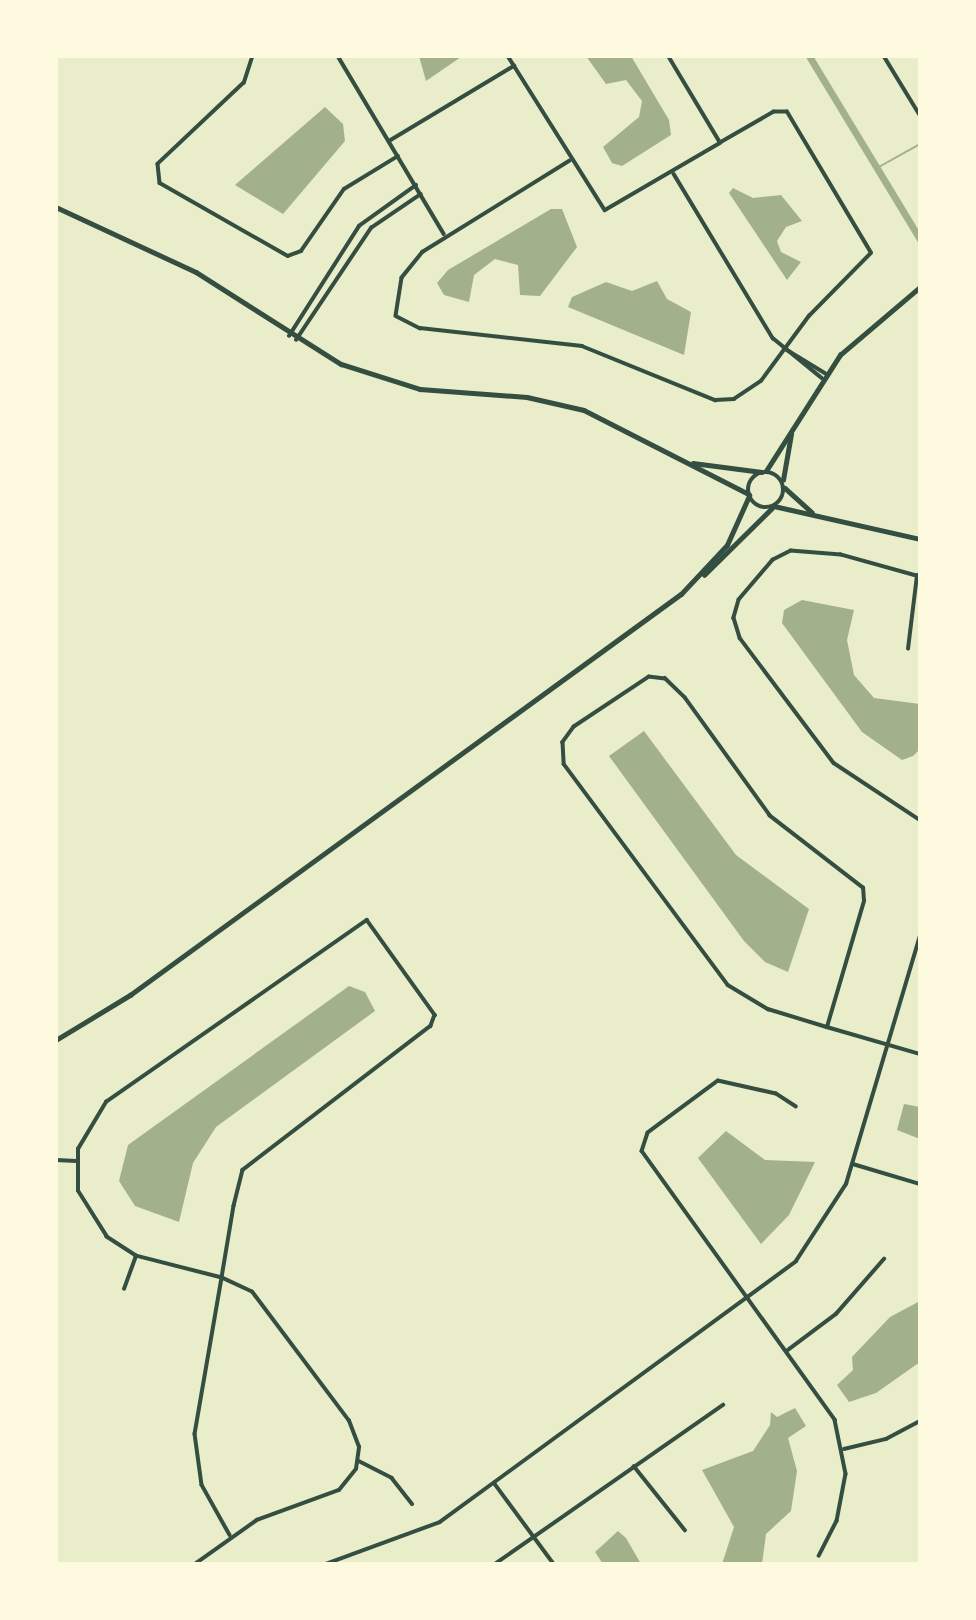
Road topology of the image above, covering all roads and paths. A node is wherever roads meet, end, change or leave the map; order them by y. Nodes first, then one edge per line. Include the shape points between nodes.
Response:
1 (253, 56) edge
2 (338, 56) edge
3 (509, 56) edge
4 (668, 56) edge
5 (884, 56) edge
6 (514, 66) junction
7 (920, 115) edge
8 (389, 141) junction
9 (720, 143) junction
10 (398, 156) junction
11 (570, 161) junction
12 (674, 174) junction
13 (416, 186) junction
14 (421, 194) junction
15 (56, 207) edge
16 (444, 234) junction
17 (920, 288) edge
18 (289, 336) junction
19 (296, 340) junction
20 (784, 348) junction
21 (823, 376) junction
22 (791, 432) junction
23 (692, 462) junction
24 (764, 471) junction
25 (782, 481) junction
26 (785, 487) junction
27 (749, 495) junction
28 (773, 507) junction
29 (813, 512) junction
30 (920, 539) edge
31 (918, 577) edge
32 (701, 578) junction
33 (908, 649) dead end
34 (919, 818) edge
35 (920, 935) edge
36 (827, 1027) junction
37 (56, 1040) edge
38 (888, 1045) junction
39 (920, 1054) edge
40 (796, 1107) dead end
41 (56, 1160) edge
42 (76, 1161) junction
43 (853, 1164) junction
44 (920, 1184) edge
45 (136, 1256) junction
46 (884, 1259) dead end
47 (222, 1278) junction
48 (124, 1289) dead end
49 (750, 1300) junction
50 (788, 1350) junction
51 (723, 1405) dead end
52 (920, 1421) edge
53 (844, 1449) junction
54 (359, 1461) junction
55 (634, 1465) junction
56 (495, 1483) junction
57 (412, 1504) dead end
58 (685, 1530) dead end
59 (230, 1535) junction
60 (534, 1536) junction
61 (819, 1556) dead end
62 (194, 1564) edge
63 (326, 1564) edge
64 (495, 1564) edge
65 (554, 1564) edge

1 - 10 street via 244,83 158,164 160,183 288,256 300,251 344,189
2 - 8 street
3 - 6 street
4 - 9 street
5 - 7 street
6 - 8 street
6 - 11 street
8 - 10 street
9 - 12 street
9 - 20 street via 774,111 787,113 871,253
10 - 13 street
11 - 12 street via 605,210
11 - 16 street
12 - 20 street
13 - 14 street
13 - 18 street via 359,226
14 - 16 street
14 - 19 street via 371,228
15 - 18 street via 196,272
16 - 20 street via 402,278 396,316 406,323 582,346 715,400 734,399 761,381
17 - 21 street via 871,323
18 - 19 street
19 - 23 street via 386,380 527,397 584,410
20 - 21 street
21 - 22 street
22 - 24 street
22 - 25 street
23 - 24 street
23 - 27 street
24 - 25 street
24 - 27 street via 751,480
25 - 26 street
26 - 28 street
26 - 29 street
27 - 28 street via 756,505
27 - 32 street via 731,539
28 - 29 street
28 - 32 street via 730,555
29 - 30 street
31 - 33 street
31 - 34 street via 841,555 790,551 773,560 739,600 734,618 740,638 834,763
32 - 37 street via 130,995
35 - 38 street
36 - 36 street via 864,901 863,888 770,816 685,698 665,679 649,677 574,727 563,742 564,764 728,985 768,1009
36 - 38 street
38 - 39 street
38 - 43 street
40 - 49 street via 776,1094 718,1081 643,1140 642,1151
41 - 42 street
42 - 45 street via 84,1207 107,1237
42 - 47 street via 84,1132 106,1102 357,922 374,923 434,1007 431,1026 249,1161 239,1182
43 - 44 street
43 - 49 street via 817,1238
45 - 47 street
45 - 48 street
46 - 50 street via 836,1314
47 - 54 street via 264,1304 349,1421
47 - 59 street via 194,1452 202,1485
49 - 50 street
49 - 56 street
50 - 53 street via 825,1403
51 - 55 street
52 - 53 street via 886,1439
53 - 61 street via 837,1521
54 - 57 street via 392,1478
54 - 59 street via 339,1490
55 - 58 street
55 - 60 street
56 - 60 street
56 - 63 street via 406,1539
59 - 62 street
60 - 64 street
60 - 65 street

